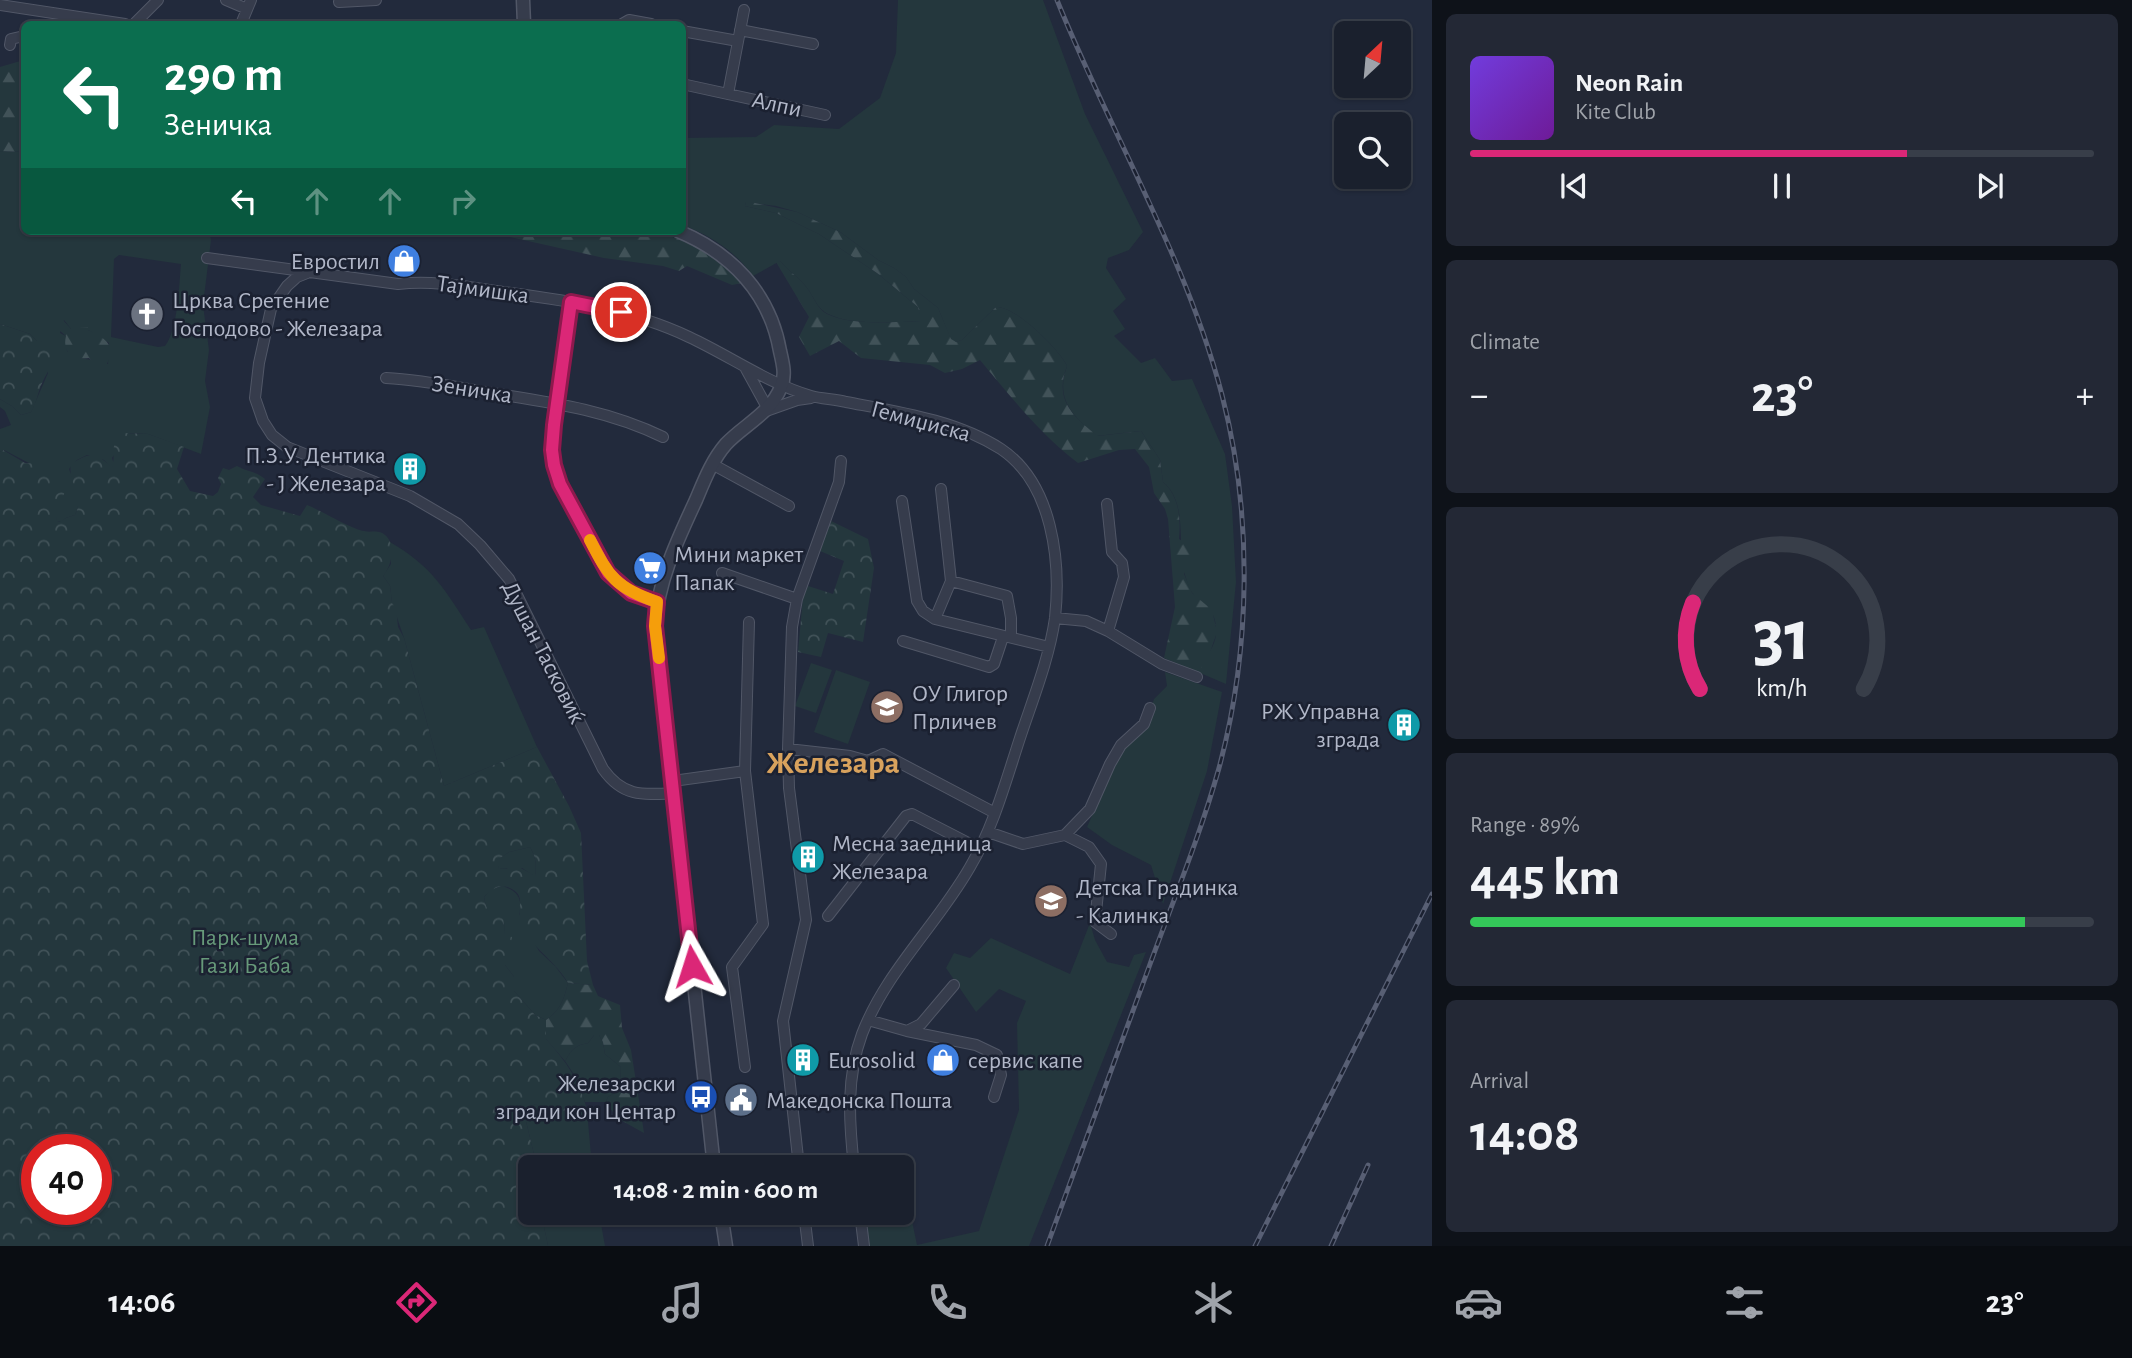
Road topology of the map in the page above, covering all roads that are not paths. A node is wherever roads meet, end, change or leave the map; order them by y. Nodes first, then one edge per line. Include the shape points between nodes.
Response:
1 (158, 0) edge
2 (226, 0) edge
3 (376, 0) edge
4 (523, 0) edge
5 (339, 2) dead end
6 (249, 4) edge
7 (0, 5) edge
8 (744, 10) dead end
9 (105, 21) edge
10 (137, 21) edge
11 (242, 21) edge
12 (524, 21) edge
13 (740, 30) junction
14 (686, 32) edge
15 (21, 37) edge
16 (738, 41) junction
17 (813, 44) dead end
18 (10, 45) dead end
19 (686, 85) edge
20 (728, 94) junction
21 (825, 115) dead end
22 (686, 234) edge
23 (207, 258) dead end
24 (308, 272) junction
25 (571, 302) junction
26 (746, 368) junction
27 (386, 378) dead end
28 (782, 384) junction
29 (814, 397) junction
30 (558, 404) junction
31 (767, 410) junction
32 (663, 437) dead end
33 (841, 461) dead end
34 (712, 464) junction
35 (941, 489) dead end
36 (901, 501) dead end
37 (1107, 504) dead end
38 (789, 506) dead end
39 (722, 573) dead end
40 (951, 581) junction
41 (797, 599) junction
42 (657, 602) junction
43 (1055, 618) junction
44 (935, 619) junction
45 (750, 622) dead end
46 (1108, 631) junction
47 (1007, 637) junction
48 (903, 641) dead end
49 (1049, 647) junction
50 (1197, 677) dead end
51 (1150, 708) dead end
52 (788, 749) junction
53 (745, 771) junction
54 (673, 787) junction
55 (995, 813) junction
56 (988, 832) junction
57 (1065, 835) junction
58 (980, 849) junction
59 (828, 916) dead end
60 (1111, 934) dead end
61 (954, 985) dead end
62 (868, 1020) junction
63 (907, 1031) junction
64 (745, 1067) dead end
65 (994, 1097) dead end
66 (713, 1155) edge
67 (798, 1155) edge
68 (853, 1155) edge
69 (723, 1225) edge
70 (805, 1225) edge
71 (861, 1225) edge
72 (726, 1246) edge
73 (808, 1246) edge
74 (863, 1246) edge

1 - 10 street
2 - 6 street
3 - 5 street
4 - 12 street
6 - 11 street
7 - 9 street
8 - 13 street, Алпи
13 - 16 street, Алпи
13 - 17 street
14 - 16 street
15 - 18 street via 11,39
16 - 20 street, Алпи
19 - 20 street, Алпи
20 - 21 street, Алпи
22 - 28 street via 727,258 759,295 779,342
23 - 24 street, Тајмишка
24 - 25 street, Тајмишка via 398,284 426,281
24 - 54 street, Душан Тасковиќ via 278,296 266,324 255,398 267,428 287,447 410,496 458,524 509,579 612,782 633,793
25 - 26 street, Тајмишка via 660,324
25 - 30 street
26 - 28 street, Тајмишка
26 - 31 street
27 - 30 street, Зеничка
28 - 29 street, Гемиџиска
28 - 31 street
29 - 31 street
29 - 43 street, Гемиџиска via 957,427 1006,452 1028,476 1050,524 1056,570
30 - 32 street, Зеничка via 602,412
30 - 42 street via 552,450 560,484 608,573 631,593
31 - 34 street via 726,445
33 - 41 street via 829,514
34 - 38 street
34 - 42 street via 675,544
35 - 40 street
36 - 44 street via 917,601
37 - 46 street via 1112,552 1124,569
39 - 41 street
40 - 44 street
40 - 47 street via 1007,596 1011,618
41 - 52 street
42 - 54 street via 655,626
43 - 46 street via 1086,621
43 - 49 street, Гемиџиска
44 - 47 street
45 - 53 street
46 - 50 street via 1162,664
47 - 48 street via 989,667
47 - 49 street
49 - 55 street, Гемиџиска
51 - 57 street via 1144,724 1110,764 1090,809
52 - 55 street via 868,761 883,754
52 - 67 street via 806,920 783,1021
53 - 54 street, Душан Тасковиќ
53 - 64 street via 763,924 732,967
54 - 66 street
55 - 56 street, Гемиџиска
56 - 57 street via 1023,844
56 - 58 street, Гемиџиска
57 - 60 street via 1078,840 1101,864 1096,922
58 - 59 street via 912,814 906,816
58 - 62 street, Гемиџиска via 895,971
61 - 63 street via 921,1024
62 - 63 street
62 - 68 street, Гемиџиска via 850,1087
63 - 65 street via 976,1045 997,1055 1001,1075
69 - 72 street
70 - 73 street
71 - 74 street

